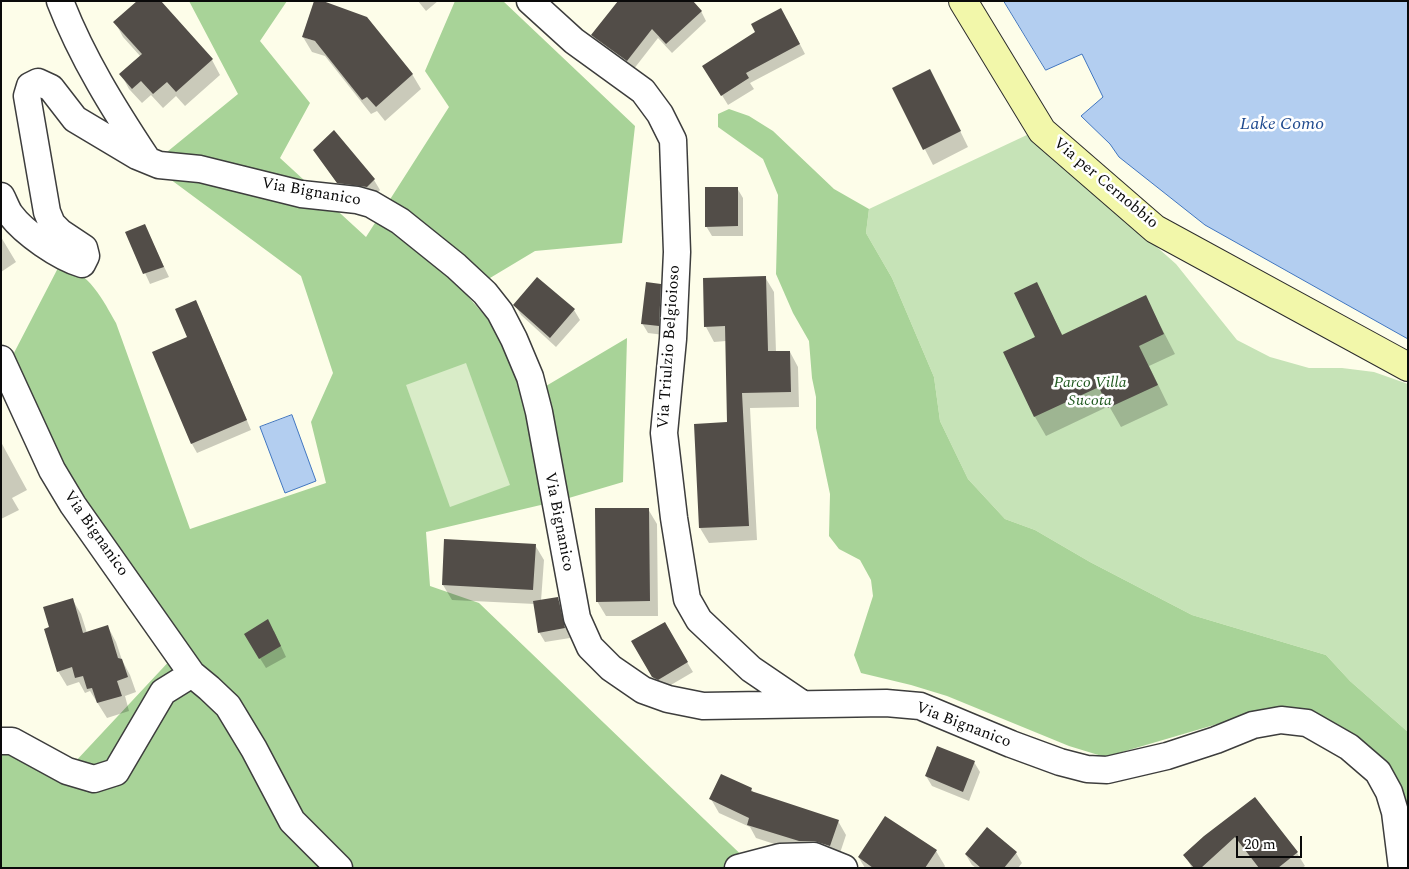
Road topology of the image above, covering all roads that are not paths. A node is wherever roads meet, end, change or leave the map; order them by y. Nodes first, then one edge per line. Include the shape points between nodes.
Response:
1 (60, 1) edge
2 (530, 1) edge
3 (963, 1) edge
4 (147, 160) junction
5 (1, 196) edge
6 (1, 359) edge
7 (1408, 367) edge
8 (192, 674) junction
9 (800, 703) junction
10 (1, 741) edge
11 (340, 868) edge
12 (738, 868) edge
13 (844, 868) edge
14 (1402, 868) edge

1 - 4 street via 90,67
2 - 9 street, Via Triulzio Belgioioso via 574,41 643,91 673,140 677,252 664,433 687,599 699,620 751,669
3 - 7 main road, Via per Cernobbio via 1042,132 1155,229
4 - 5 street, Via Bignanico via 75,119 50,88 38,82 30,86 27,96 47,212 60,232 84,248 86,256 82,264 73,262 25,229 10,213
4 - 9 street, Via Bignanico via 159,165 224,174 301,194 371,204 400,221 456,266 486,293 500,312 530,377 577,618 590,647 611,668 643,690 668,700 703,706
6 - 8 street, Via Bignanico via 52,470 73,505
8 - 10 street via 163,692 116,772 94,779 68,771 12,741
8 - 11 street, Via Bignanico via 228,706 292,821
9 - 14 street, Via Bignanico via 886,702 920,706 1060,762 1107,770 1167,756 1253,725 1281,720 1307,723 1349,746 1378,772 1395,812
12 - 13 street via 780,857 814,856

